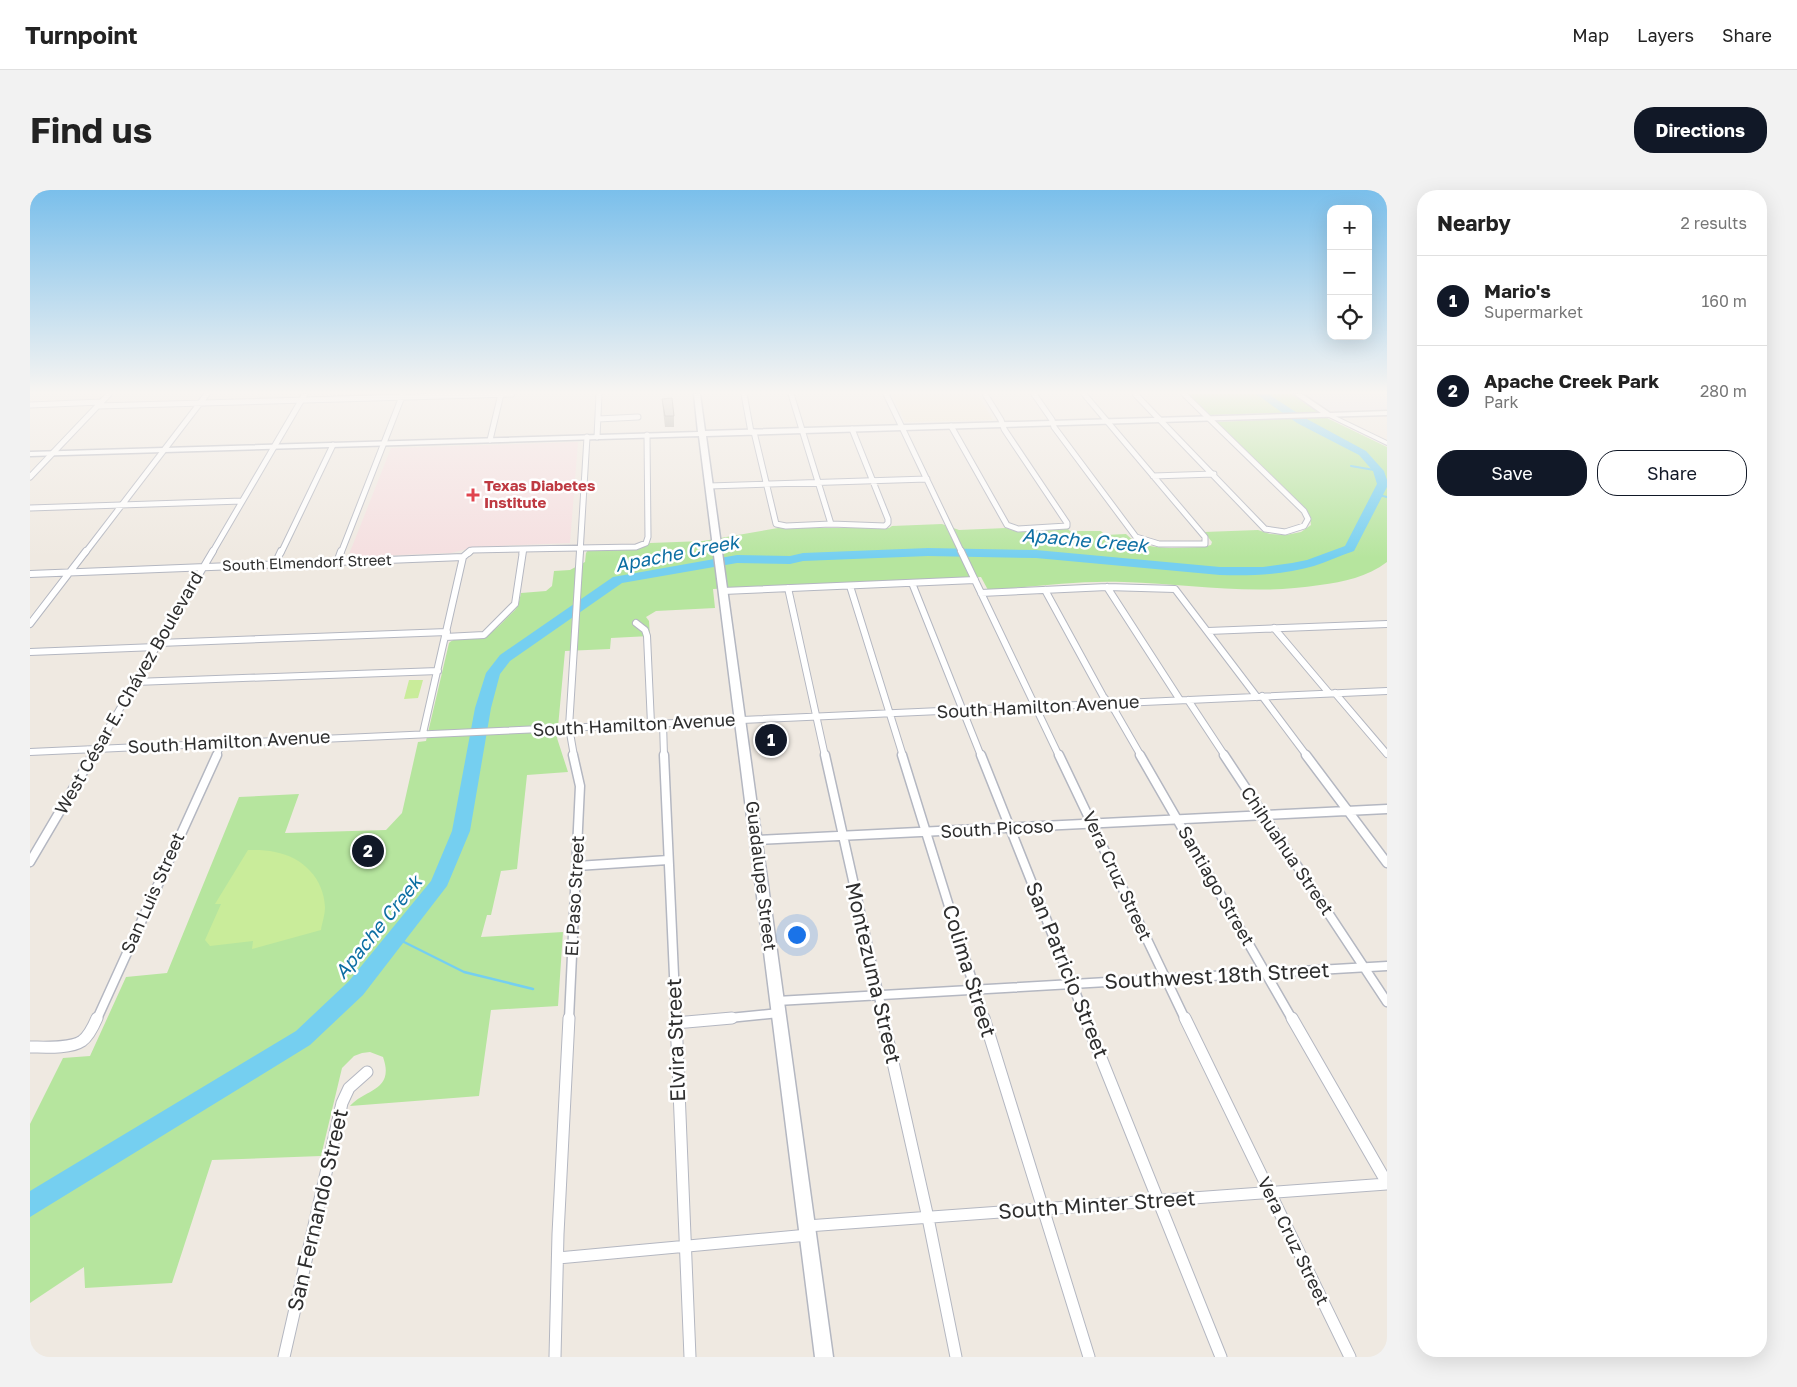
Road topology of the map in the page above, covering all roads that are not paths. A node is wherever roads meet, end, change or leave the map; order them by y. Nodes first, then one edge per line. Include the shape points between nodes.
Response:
1 (57, 448) edge
2 (220, 448) edge
3 (273, 448) edge
4 (331, 448) edge
5 (383, 448) edge
6 (586, 448) edge
7 (646, 448) edge
8 (704, 448) edge
9 (756, 448) edge
10 (808, 448) edge
11 (860, 448) edge
12 (912, 448) edge
13 (964, 448) edge
14 (1018, 448) edge
15 (1070, 448) edge
16 (1130, 448) edge
17 (1189, 448) edge
18 (1239, 448) edge
19 (164, 450) junction
20 (53, 453) junction
21 (30, 454) edge
22 (1214, 474) junction
23 (1153, 476) junction
24 (30, 477) edge
25 (927, 479) junction
26 (873, 481) junction
27 (818, 482) junction
28 (766, 484) junction
29 (709, 486) junction
30 (242, 501) junction
31 (122, 505) junction
32 (30, 508) edge
33 (831, 524) junction
34 (581, 548) junction
35 (523, 549) junction
36 (463, 557) junction
37 (337, 562) junction
38 (275, 564) junction
39 (204, 566) junction
40 (70, 572) junction
41 (30, 574) edge
42 (973, 576) junction
43 (912, 583) junction
44 (850, 586) junction
45 (723, 587) junction
46 (1106, 587) junction
47 (788, 588) junction
48 (1045, 590) junction
49 (981, 593) junction
50 (636, 623) dead end
51 (30, 624) edge
52 (1387, 624) edge
53 (1274, 628) junction
54 (1208, 631) junction
55 (446, 634) junction
56 (157, 645) junction
57 (30, 652) edge
58 (438, 671) junction
59 (135, 682) junction
60 (1387, 690) edge
61 (1332, 693) junction
62 (1260, 697) junction
63 (1184, 700) junction
64 (1109, 704) junction
65 (1036, 707) junction
66 (962, 710) junction
67 (889, 714) junction
68 (816, 716) junction
69 (740, 720) junction
70 (663, 723) junction
71 (651, 724) junction
72 (569, 728) junction
73 (423, 733) junction
74 (222, 743) junction
75 (95, 749) junction
76 (30, 752) edge
77 (1387, 754) edge
78 (1387, 809) edge
79 (1348, 811) junction
80 (1263, 815) junction
81 (1178, 820) junction
82 (1092, 824) junction
83 (1010, 828) junction
84 (926, 832) junction
85 (842, 836) junction
86 (756, 840) junction
87 (668, 860) junction
88 (30, 862) edge
89 (1387, 863) edge
90 (577, 866) junction
91 (1387, 966) edge
92 (1364, 968) junction
93 (1265, 972) junction
94 (1165, 978) junction
95 (1073, 984) junction
96 (975, 989) junction
97 (878, 995) junction
98 (1387, 1002) edge
99 (778, 1007) junction
100 (675, 1023) junction
101 (30, 1047) edge
102 (366, 1072) dead end
103 (1387, 1184) edge
104 (1270, 1192) junction
105 (1158, 1200) junction
106 (1042, 1209) junction
107 (928, 1218) junction
108 (807, 1230) junction
109 (685, 1247) junction
110 (558, 1258) junction
111 (284, 1357) edge
112 (554, 1357) edge
113 (690, 1357) edge
114 (824, 1357) edge
115 (956, 1357) edge
116 (1089, 1357) edge
117 (1221, 1357) edge
118 (1350, 1357) edge

1 - 20 street
2 - 19 main road
3 - 30 street, West César E. Chávez Boulevard
4 - 38 street
5 - 37 street
6 - 34 street, El Paso Street
7 - 34 street, South Elmendorf Street via 648,537 643,545
8 - 29 main road, Guadalupe Street
9 - 28 street
10 - 27 street
11 - 26 street
12 - 25 street, Vera Cruz Street
13 - 14 street via 1007,525 1018,529 1066,526
15 - 23 street via 1139,540 1156,544 1205,544 1205,537
16 - 23 street
17 - 22 street
18 - 22 street via 1304,511 1308,519 1304,526 1291,531 1268,530
19 - 20 main road
19 - 31 street
20 - 21 main road
20 - 24 street
22 - 23 street
25 - 26 street
25 - 42 street, Vera Cruz Street
26 - 27 street
26 - 33 street via 887,524
27 - 28 street
27 - 33 street
28 - 29 street
28 - 33 street via 774,522 781,526
29 - 45 main road, Guadalupe Street
30 - 31 street
30 - 39 street, West César E. Chávez Boulevard
31 - 32 street
31 - 40 street
34 - 35 street, South Elmendorf Street
34 - 72 street, El Paso Street
35 - 36 street, South Elmendorf Street via 472,550
35 - 55 street via 515,604 510,610 484,635
36 - 37 street, South Elmendorf Street
36 - 55 street
37 - 38 street, South Elmendorf Street
38 - 39 street, South Elmendorf Street
39 - 40 street, South Elmendorf Street
39 - 56 street, West César E. Chávez Boulevard
40 - 41 street, South Elmendorf Street
40 - 51 street
42 - 43 street
42 - 49 street, Vera Cruz Street
43 - 44 street
43 - 66 street, San Patricio Street
44 - 47 street
44 - 67 street, Colima Street
45 - 47 street
45 - 69 main road, Guadalupe Street
46 - 48 street
46 - 54 street via 1175,589
46 - 63 street, Chihuahua Street
47 - 68 street, Montezuma Street
48 - 49 street
48 - 64 street, Santiago Street
49 - 65 street, Vera Cruz Street
50 - 71 street via 647,636
52 - 53 street
53 - 54 street
53 - 61 street
54 - 62 street
55 - 56 street
55 - 58 street
56 - 57 street
56 - 59 street, West César E. Chávez Boulevard
58 - 59 street
58 - 73 street
59 - 75 street, West César E. Chávez Boulevard
60 - 61 street, South Hamilton Avenue
61 - 62 street, South Hamilton Avenue
61 - 77 street
62 - 63 street, South Hamilton Avenue
62 - 79 street
63 - 64 street, South Hamilton Avenue
63 - 80 street, Chihuahua Street
64 - 65 street, South Hamilton Avenue
64 - 81 street, Santiago Street
65 - 66 street, South Hamilton Avenue
65 - 82 street, Vera Cruz Street
66 - 67 street, South Hamilton Avenue
66 - 83 street, San Patricio Street
67 - 68 street, South Hamilton Avenue
67 - 84 street, Colima Street
68 - 69 street, South Hamilton Avenue
68 - 85 street, Montezuma Street
69 - 70 street, South Hamilton Avenue
69 - 86 main road, Guadalupe Street
70 - 71 street, South Hamilton Avenue
70 - 87 street, Elvira Street
71 - 72 street, South Hamilton Avenue
72 - 73 street, South Hamilton Avenue
72 - 90 street, El Paso Street via 580,786
73 - 74 street, South Hamilton Avenue
74 - 75 street, South Hamilton Avenue
74 - 101 street, San Luis Street via 93,1027 82,1041 64,1046
75 - 76 street, South Hamilton Avenue
75 - 88 street, West César E. Chávez Boulevard
78 - 79 street, South Picoso
79 - 80 street, South Picoso
79 - 89 street
80 - 81 street, South Picoso
80 - 92 street, Chihuahua Street
81 - 82 street, South Picoso
81 - 93 street, Santiago Street
82 - 83 street, South Picoso
82 - 94 street, Vera Cruz Street
83 - 84 street, South Picoso
83 - 95 street, San Patricio Street
84 - 85 street, South Picoso
84 - 96 street, Colima Street
85 - 86 street, South Picoso
85 - 97 street, Montezuma Street
86 - 99 main road, Guadalupe Street
87 - 90 street
87 - 100 street, Elvira Street
90 - 110 street, El Paso Street
91 - 92 street, Southwest 18th Street
92 - 93 street, Southwest 18th Street
92 - 98 street, Chihuahua Street
93 - 94 street, Southwest 18th Street
93 - 103 street, Santiago Street
94 - 95 street, Southwest 18th Street
94 - 104 street, Vera Cruz Street
95 - 96 street, Southwest 18th Street
95 - 105 street, San Patricio Street
96 - 97 street, Southwest 18th Street
96 - 106 street, Colima Street
97 - 99 street, Southwest 18th Street
97 - 107 street, Montezuma Street
99 - 100 street, Southwest 18th Street
99 - 108 main road, Guadalupe Street
100 - 109 street, Elvira Street
102 - 111 street, San Fernando Street via 349,1088 342,1103
103 - 104 street, South Minter Street
104 - 105 street, South Minter Street
104 - 118 street, Vera Cruz Street
105 - 106 street, South Minter Street
105 - 117 street, San Patricio Street
106 - 107 street, South Minter Street
106 - 116 street, Colima Street
107 - 108 street, South Minter Street
107 - 115 street, Montezuma Street
108 - 109 street, South Minter Street
108 - 114 main road, Guadalupe Street
109 - 110 street, South Minter Street
109 - 113 street, Elvira Street
110 - 112 street, El Paso Street

